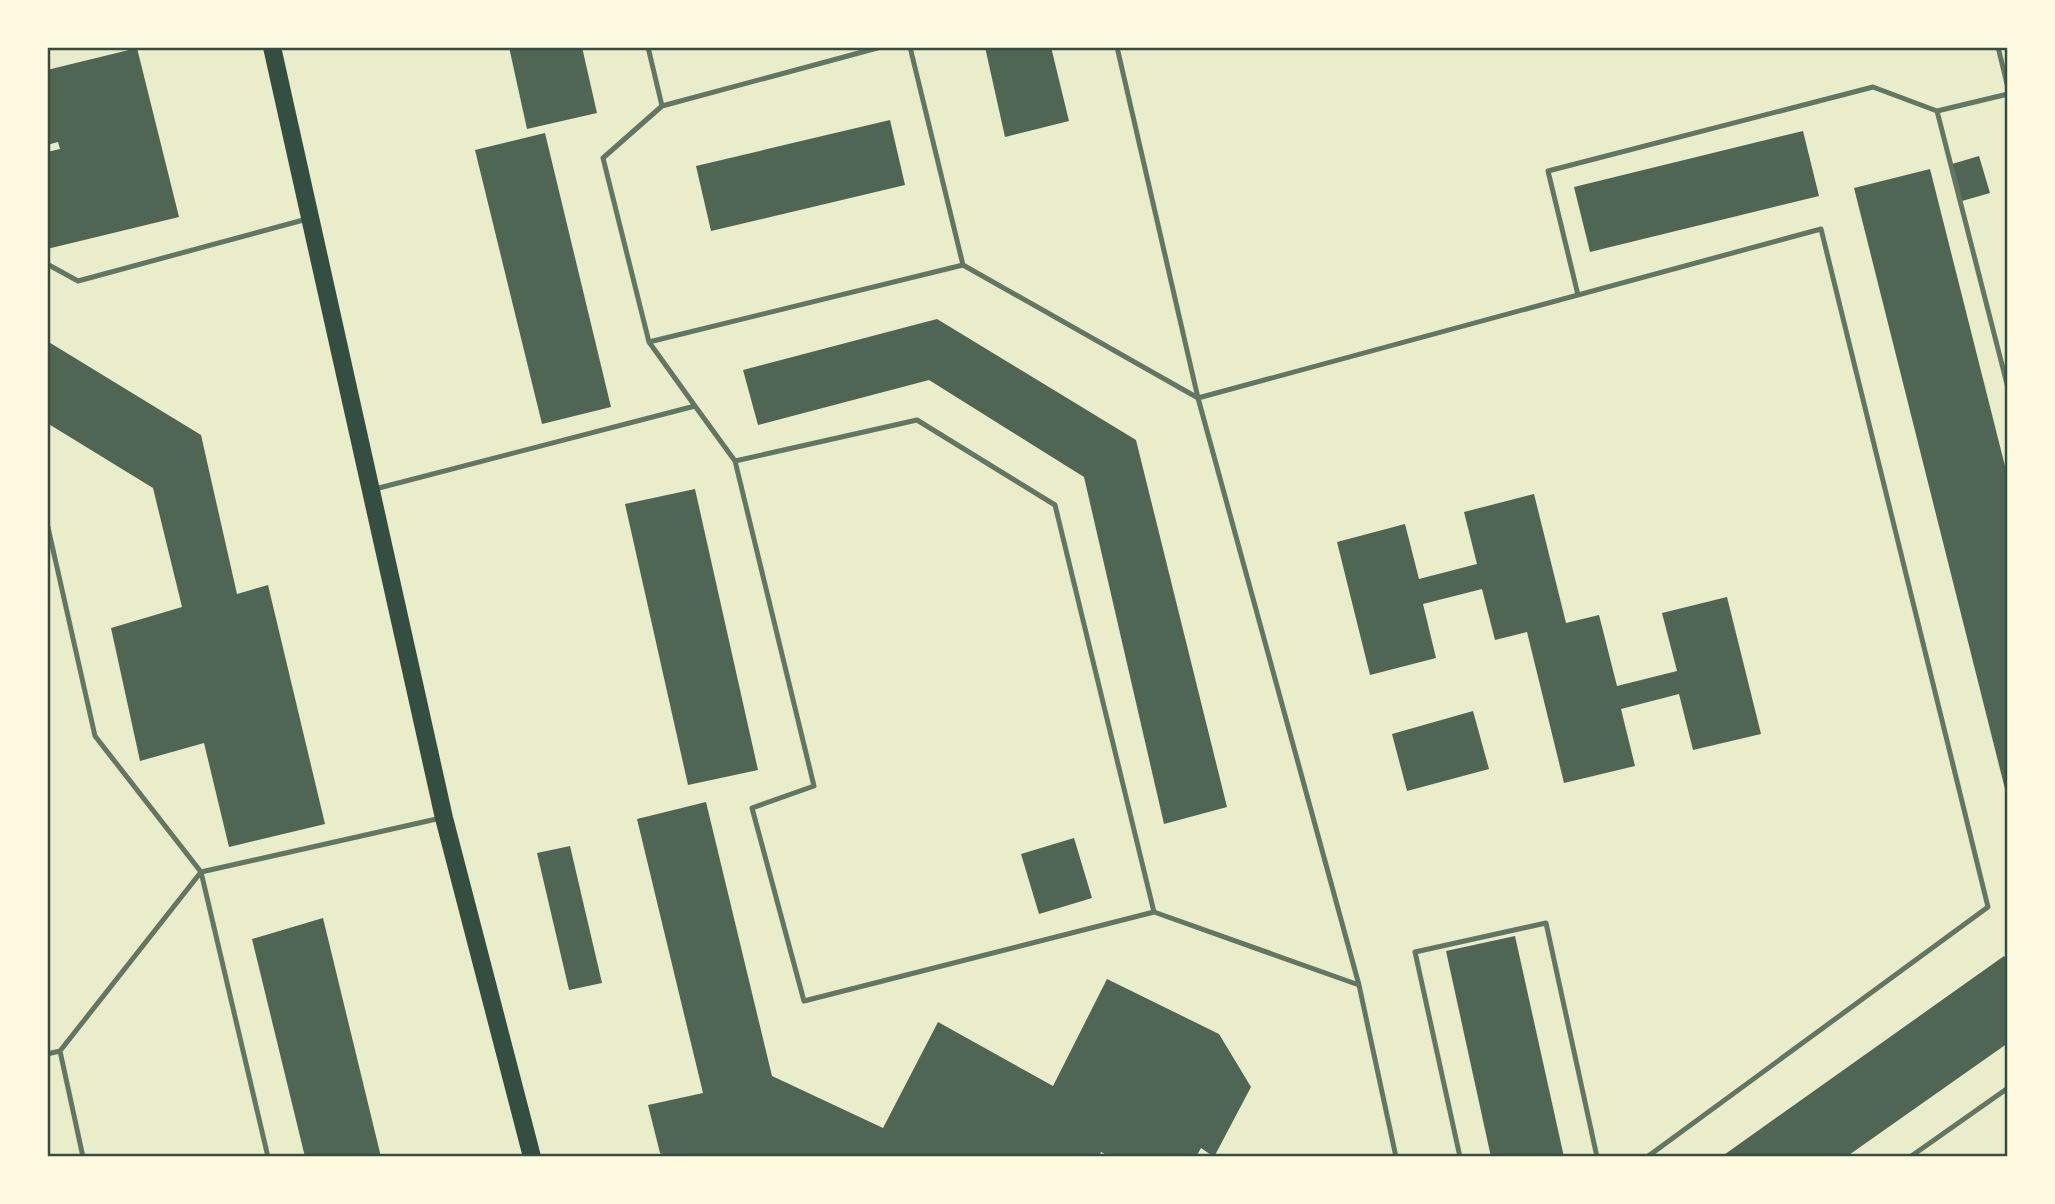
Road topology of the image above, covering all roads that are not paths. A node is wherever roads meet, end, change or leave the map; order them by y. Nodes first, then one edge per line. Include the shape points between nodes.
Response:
1 (272, 47) edge
2 (648, 47) edge
3 (881, 47) edge
4 (910, 47) edge
5 (1116, 47) edge
6 (1998, 47) edge
7 (2008, 88) edge
8 (2008, 94) edge
9 (662, 106) junction
10 (1937, 111) junction
11 (310, 218) junction
12 (47, 264) edge
13 (963, 265) junction
14 (1578, 295) junction
15 (649, 342) junction
16 (2008, 388) edge
17 (1198, 398) junction
18 (695, 406) junction
19 (735, 461) junction
20 (372, 489) junction
21 (47, 523) edge
22 (444, 818) junction
23 (201, 872) junction
24 (1154, 912) junction
25 (1359, 985) junction
26 (60, 1051) junction
27 (47, 1054) edge
28 (2008, 1088) edge
29 (83, 1157) edge
30 (268, 1157) edge
31 (532, 1157) edge
32 (1396, 1157) edge
33 (1460, 1157) edge
34 (1597, 1157) edge
35 (1647, 1157) edge
36 (1910, 1157) edge

1 - 11 main road
2 - 9 lane
3 - 9 lane
4 - 13 lane
5 - 17 lane
6 - 7 lane
8 - 10 lane
9 - 15 lane via 603,158
10 - 14 lane via 1873,87 1548,172
10 - 16 lane
11 - 12 lane via 78,281
11 - 20 main road
13 - 15 lane
13 - 17 lane
14 - 17 lane
14 - 35 lane via 1821,229 1988,907
15 - 18 lane
17 - 25 lane
18 - 19 lane
18 - 20 lane
19 - 24 lane via 917,420 1055,506
19 - 24 lane via 814,786 752,808 804,1001
20 - 22 main road
21 - 23 lane via 95,736
22 - 23 lane
22 - 31 main road
23 - 26 lane
23 - 30 lane
24 - 25 lane
25 - 32 lane
26 - 27 lane
26 - 29 lane
28 - 36 lane
33 - 34 lane via 1415,952 1546,923

